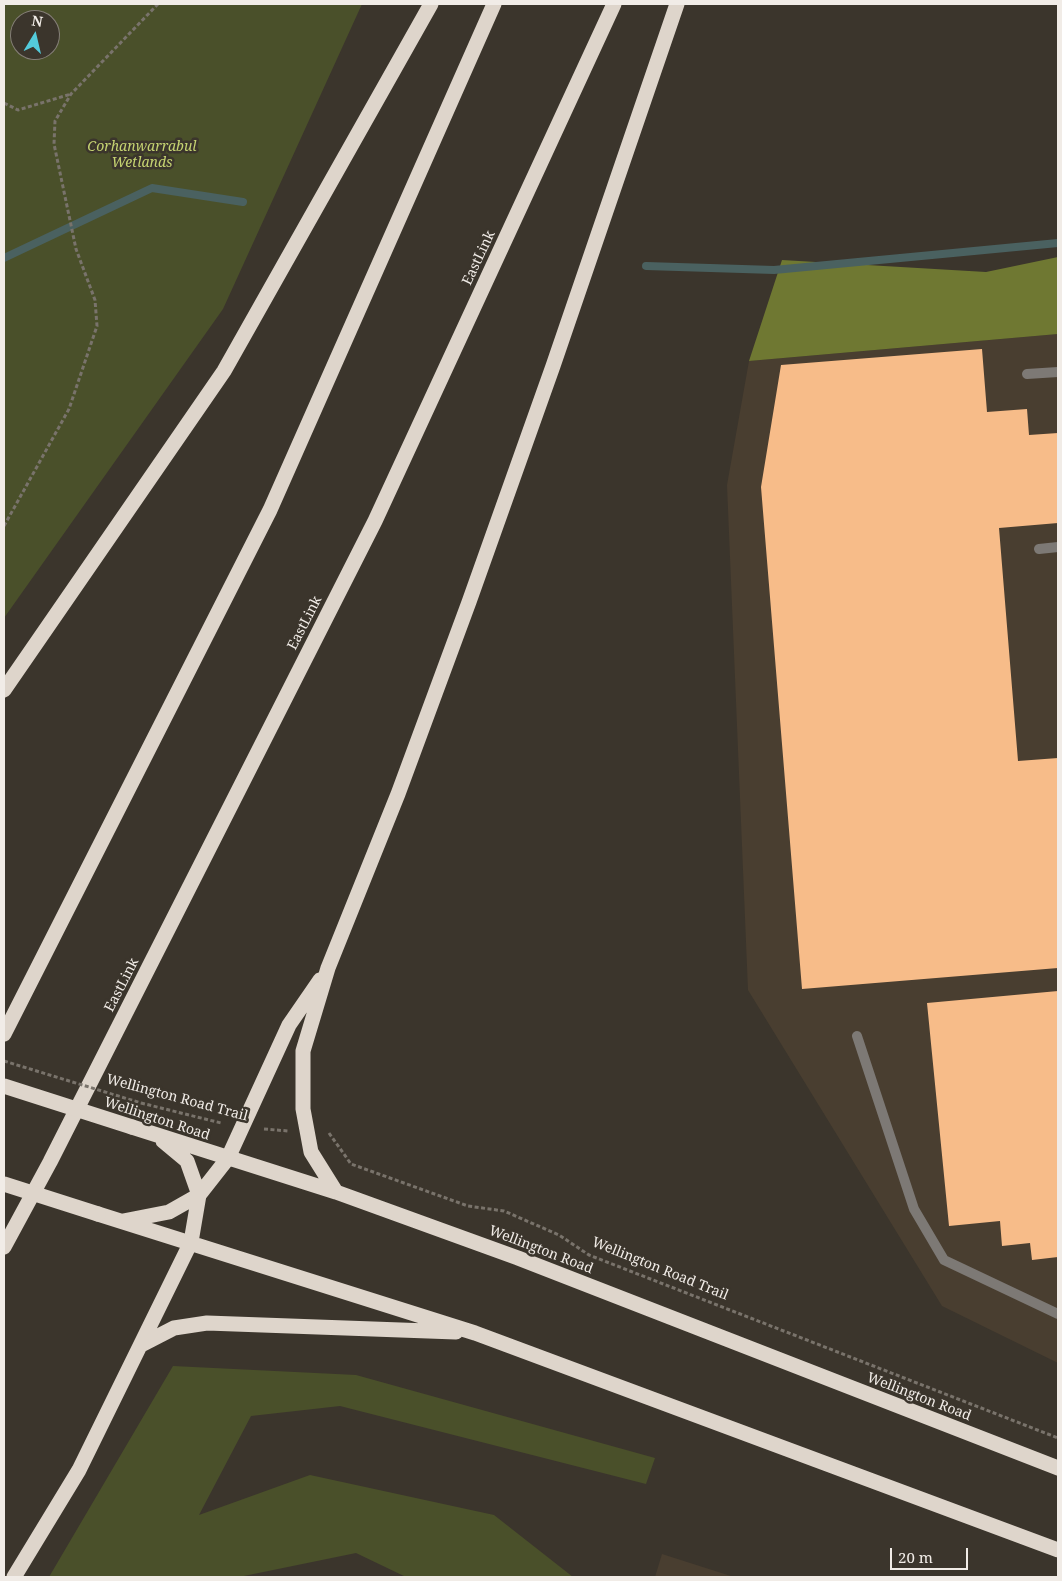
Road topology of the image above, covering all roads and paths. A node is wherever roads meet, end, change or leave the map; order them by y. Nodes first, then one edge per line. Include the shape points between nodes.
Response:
1 (158, 4) edge
2 (431, 4) edge
3 (494, 4) edge
4 (614, 4) edge
5 (677, 4) edge
6 (71, 94) junction
7 (4, 103) edge
8 (1058, 372) edge
9 (1027, 374) dead end
10 (4, 526) edge
11 (1058, 547) edge
12 (1039, 549) dead end
13 (4, 690) edge
14 (328, 968) junction
15 (4, 1034) edge
16 (857, 1036) dead end
17 (4, 1061) edge
18 (4, 1086) edge
19 (242, 1128) junction
20 (308, 1132) junction
21 (158, 1137) junction
22 (228, 1158) junction
23 (4, 1184) edge
24 (336, 1192) junction
25 (199, 1196) junction
26 (122, 1222) junction
27 (191, 1242) junction
28 (4, 1247) edge
29 (1058, 1314) edge
30 (475, 1333) junction
31 (141, 1346) junction
32 (1058, 1438) edge
33 (1058, 1468) edge
34 (1058, 1550) edge
35 (14, 1577) edge

1 - 6 path
2 - 13 highway via 224,371
3 - 15 highway via 270,510
4 - 28 highway, EastLink via 376,520 60,1144
5 - 14 highway via 469,602 398,794
6 - 7 path via 18,110
6 - 10 path via 55,120 54,144 76,249 94,300 96,326 69,409
8 - 9 lane
11 - 12 lane
14 - 19 highway via 289,1025
14 - 20 highway via 302,1051 303,1109
16 - 29 lane via 914,1209 944,1260
17 - 19 path, Wellington Road Trail, bridge
18 - 21 highway, Wellington Road, bridge
19 - 20 path, Wellington Road Trail
19 - 22 highway
20 - 24 highway via 311,1152
20 - 32 path, Wellington Road Trail via 330,1133 351,1164 468,1206 504,1211 559,1235 589,1255
21 - 22 highway, Wellington Road
21 - 25 highway via 187,1161
22 - 24 highway, Wellington Road
22 - 25 highway
23 - 26 highway, bridge
24 - 33 highway, Wellington Road via 518,1258
25 - 26 highway via 169,1212
25 - 27 highway
26 - 27 highway
27 - 30 highway
27 - 31 highway
30 - 31 highway via 207,1323 174,1328
30 - 34 highway
31 - 35 highway via 79,1470

